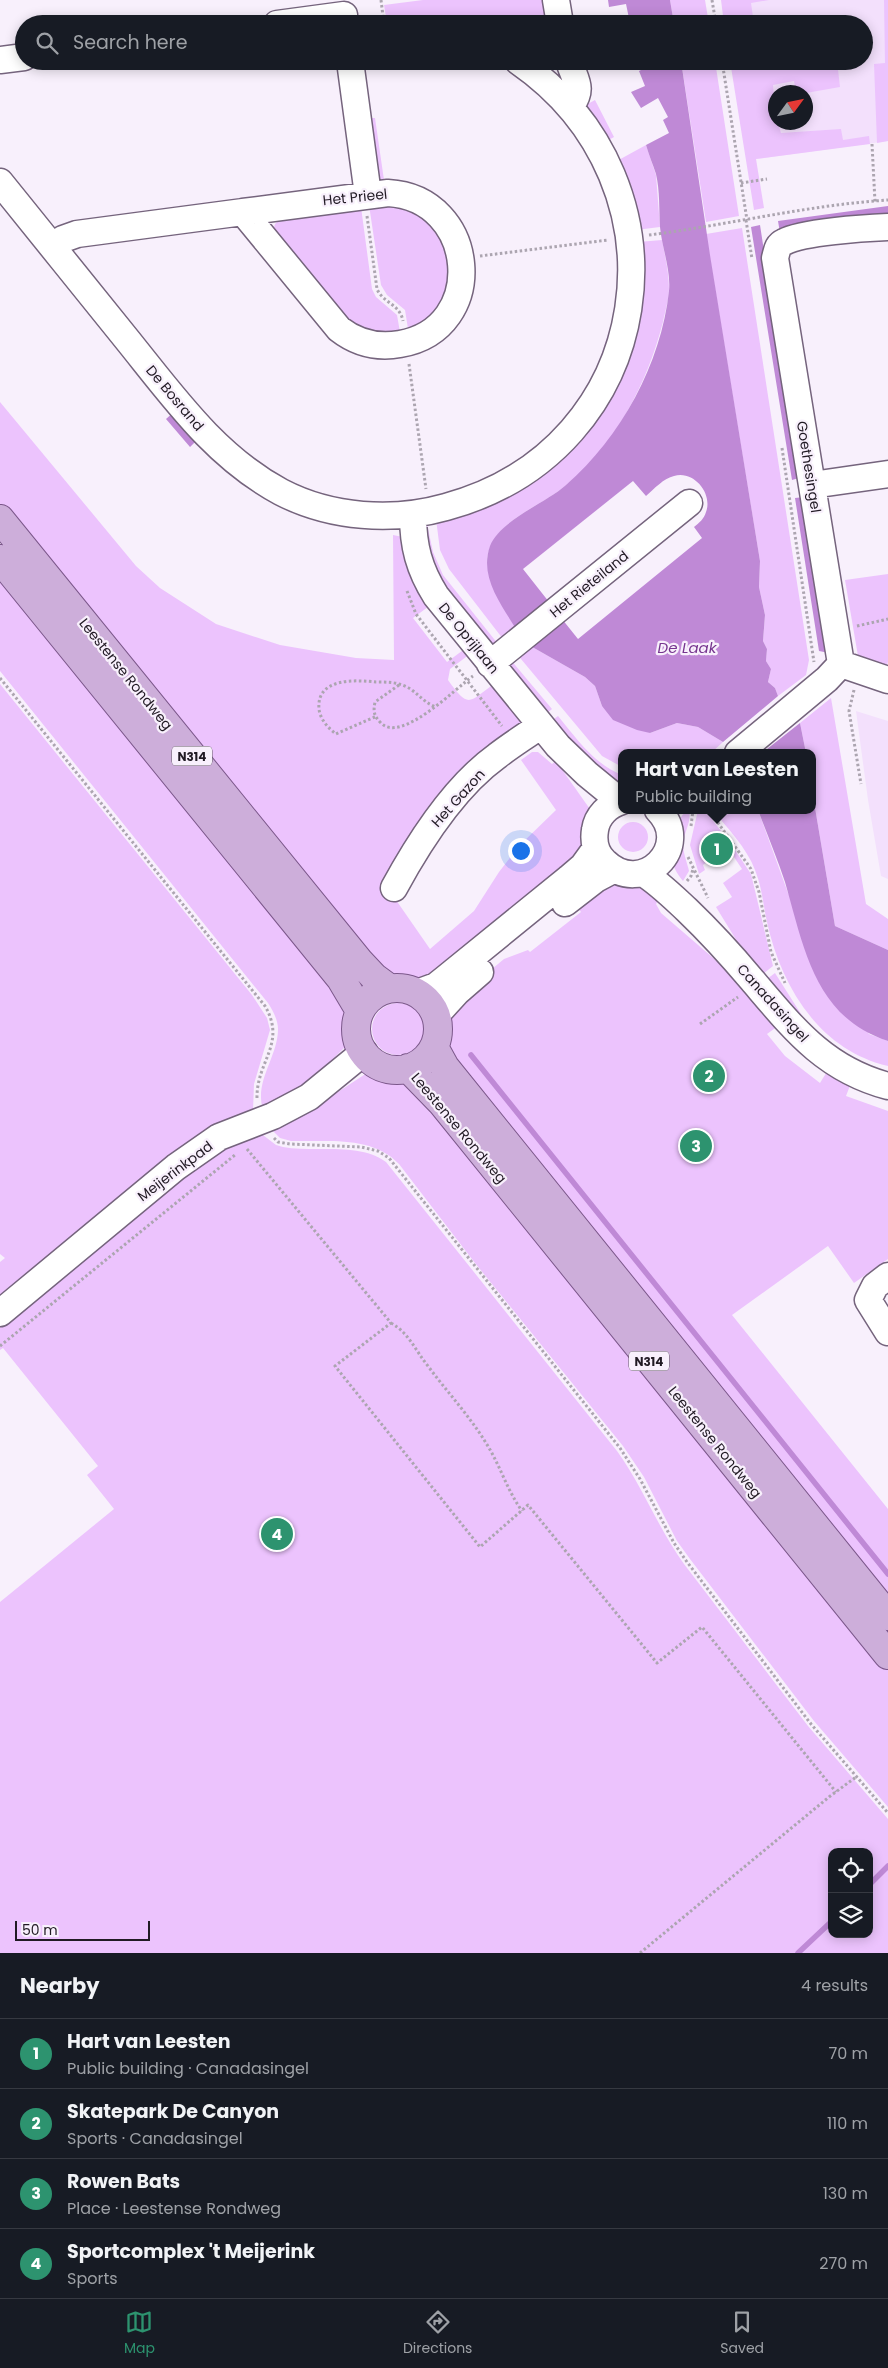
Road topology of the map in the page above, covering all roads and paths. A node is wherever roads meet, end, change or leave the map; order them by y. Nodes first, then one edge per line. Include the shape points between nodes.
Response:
1 (381, 0) edge
2 (556, 0) edge
3 (712, 0) edge
4 (350, 12) edge
5 (332, 15) edge
6 (383, 15) edge
7 (558, 15) edge
8 (714, 15) edge
9 (15, 58) edge
10 (0, 60) edge
11 (351, 70) edge
12 (530, 70) edge
13 (572, 70) edge
14 (723, 70) edge
15 (571, 106) junction
16 (872, 144) dead end
17 (767, 179) dead end
18 (0, 182) edge
19 (741, 182) junction
20 (368, 194) junction
21 (243, 212) junction
22 (882, 217) edge
23 (746, 220) junction
24 (661, 234) dead end
25 (630, 238) junction
26 (52, 246) junction
27 (462, 258) junction
28 (753, 268) dead end
29 (781, 441) dead end
30 (888, 474) edge
31 (812, 485) junction
32 (689, 503) dead end
33 (413, 515) junction
34 (0, 519) edge
35 (0, 559) edge
36 (888, 619) edge
37 (850, 627) dead end
38 (490, 664) junction
39 (841, 664) junction
40 (813, 666) dead end
41 (0, 678) edge
42 (888, 680) edge
43 (400, 684) junction
44 (436, 706) junction
45 (376, 717) junction
46 (541, 725) junction
47 (558, 746) junction
48 (743, 749) edge
49 (618, 799) edge
50 (618, 802) edge
51 (712, 814) edge
52 (669, 815) edge
53 (599, 818) junction
54 (596, 848) junction
55 (665, 856) junction
56 (613, 870) junction
57 (643, 873) junction
58 (394, 888) dead end
59 (717, 940) junction
60 (389, 988) junction
61 (788, 989) dead end
62 (417, 993) junction
63 (360, 1011) junction
64 (436, 1015) junction
65 (434, 1047) junction
66 (364, 1052) junction
67 (408, 1068) junction
68 (888, 1086) edge
69 (262, 1121) junction
70 (245, 1147) dead end
71 (238, 1153) dead end
72 (888, 1276) edge
73 (0, 1313) edge
74 (391, 1323) junction
75 (888, 1332) edge
76 (0, 1346) edge
77 (522, 1511) junction
78 (888, 1616) edge
79 (888, 1655) edge
80 (856, 1777) junction
81 (836, 1792) junction
82 (888, 1812) edge
83 (640, 1953) edge

1 - 6 path
2 - 7 street
3 - 8 path
4 - 5 street
9 - 10 street
11 - 20 street
12 - 15 street, De Bosrand
13 - 15 street via 578,95
14 - 19 path
15 - 25 street, De Bosrand via 612,172 622,198
16 - 22 path
17 - 19 path
18 - 26 street, De Bosrand
19 - 23 path
20 - 21 street, Het Prieel
20 - 27 street, Het Prieel via 398,194 427,205 448,224
21 - 26 street, Het Prieel via 77,234
21 - 27 street, Het Prieel via 339,329 354,339 375,345 406,343 424,336 440,324 459,293
22 - 31 street, Goethesingel via 800,237 777,248 776,270
23 - 24 path
23 - 28 path
25 - 27 path
25 - 33 street, De Bosrand via 629,305 621,341 596,398 576,425 545,457 511,481 475,498
26 - 33 street, De Bosrand via 196,425 244,468 282,492 310,504 355,514
29 - 40 path, Goethesingel
30 - 31 street
31 - 39 street, Goethesingel
32 - 38 street, Het Rieteiland
33 - 38 street, De Oprijlaan via 416,556 426,581
34 - 60 main road, Leestense Rondweg / N314 via 359,962
35 - 63 main road, Leestense Rondweg / N314 via 341,979
36 - 37 path
38 - 44 path
38 - 46 street, De Oprijlaan
39 - 42 street
39 - 48 street
41 - 69 path via 268,1011 274,1030 258,1085 257,1104
43 - 44 path
43 - 45 path via 375,702 373,710
43 - 45 path via 342,680 320,696 319,709 323,720 336,734
44 - 45 path via 409,724 393,728 384,726
46 - 47 street, De Oprijlaan
46 - 58 street, Het Gazon via 496,756 457,796 425,835
47 - 49 street, De Oprijlaan
47 - 53 street, De Oprijlaan
50 - 53 street via 609,806
51 - 61 path via 751,869 771,952
52 - 55 street via 669,845
53 - 54 street via 594,837
54 - 56 street via 602,860
54 - 62 street via 570,878 436,986
55 - 57 street via 655,867
55 - 59 street, Canadasingel via 679,886
56 - 57 street via 630,875
56 - 64 street via 577,894 466,984
57 - 59 street, Canadasingel via 669,893
59 - 68 street, Canadasingel via 806,1042 828,1060 856,1075
60 - 62 main road
60 - 63 main road via 367,1001
62 - 64 main road via 432,1006
63 - 66 main road via 356,1025
64 - 65 main road via 438,1032
65 - 67 main road via 423,1061
65 - 78 main road, Leestense Rondweg / N314 via 445,1067
66 - 67 main road via 383,1067
66 - 69 street, Meijerinkpad via 309,1097
67 - 79 main road, Leestense Rondweg / N314 via 448,1111
69 - 73 street, Meijerinkpad via 219,1137 176,1167
69 - 80 path via 268,1132 284,1144 361,1148 378,1151 389,1158 620,1448 674,1543 811,1724
70 - 74 path
71 - 76 path
72 - 75 street via 875,1286 868,1300
74 - 77 path via 403,1329 426,1364 473,1422
74 - 77 path via 335,1366 480,1547
77 - 81 path via 528,1506 657,1663 702,1627
80 - 81 path
80 - 82 path
81 - 83 path

